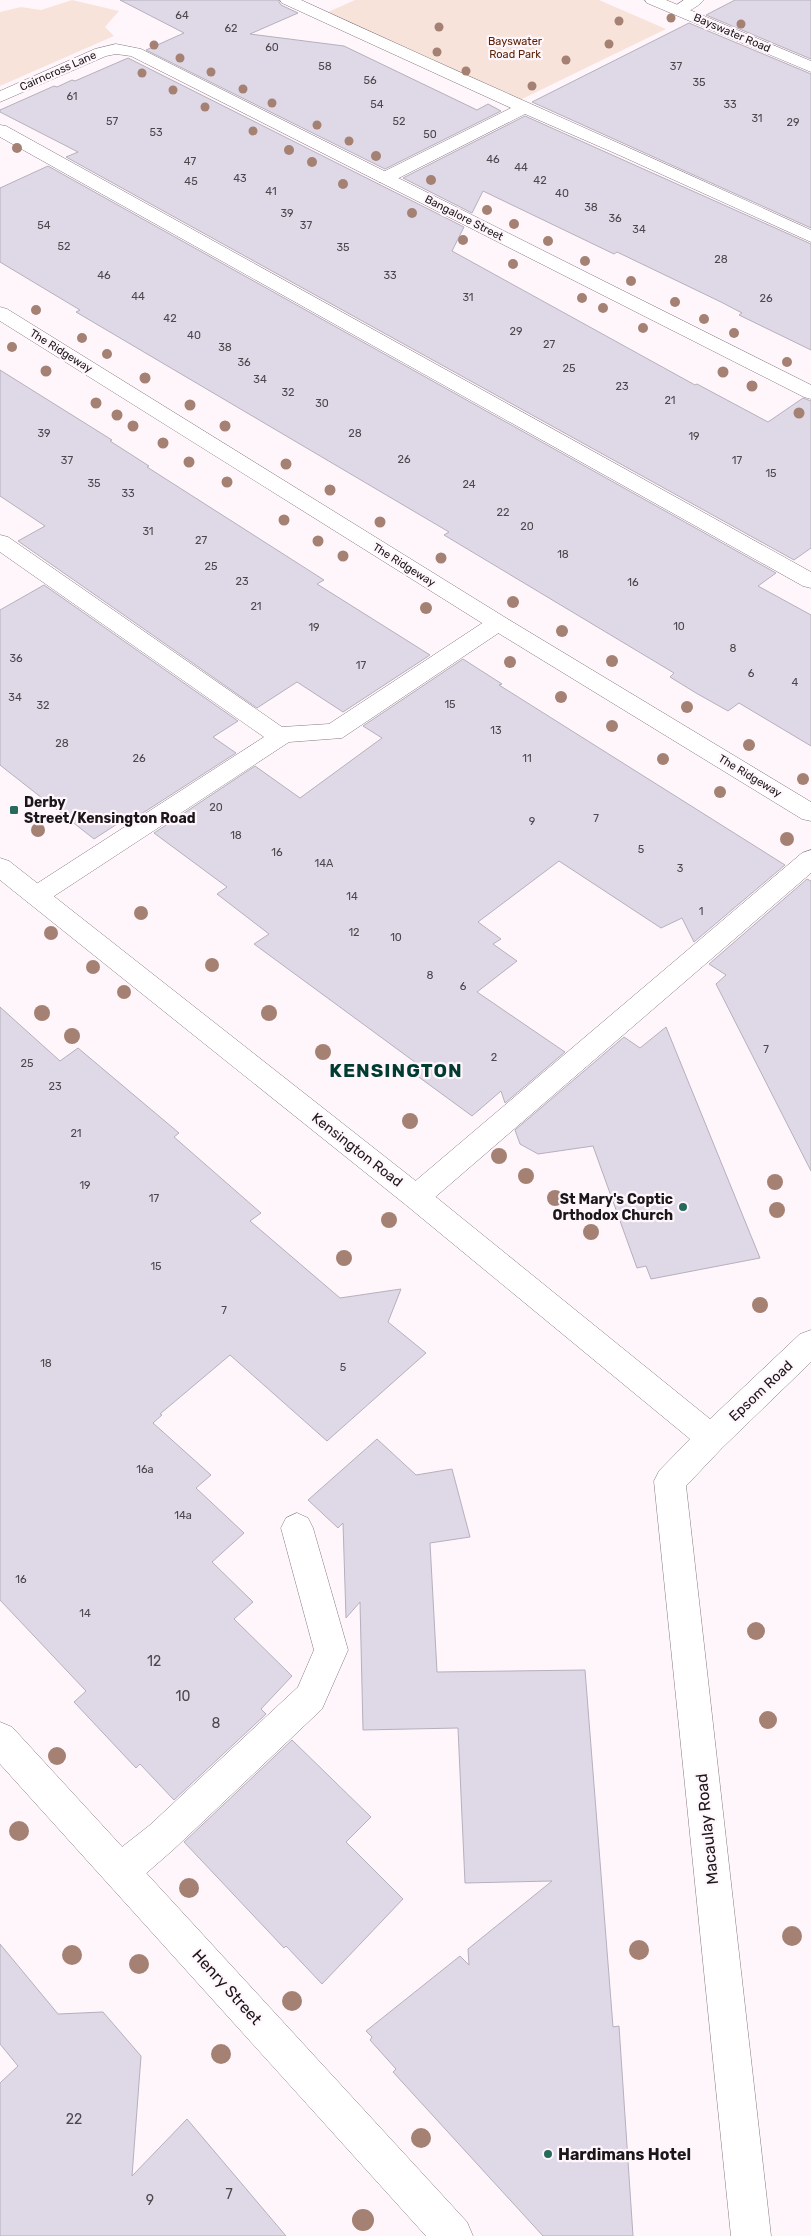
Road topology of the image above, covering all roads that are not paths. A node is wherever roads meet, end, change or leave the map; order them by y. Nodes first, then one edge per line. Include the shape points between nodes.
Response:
1 (288, 0) edge
2 (653, 0) edge
3 (696, 0) edge
4 (328, 4) dead end
5 (677, 10) junction
6 (310, 11) junction
7 (116, 50) joint
8 (811, 67) edge
9 (0, 97) edge
10 (525, 108) junction
11 (0, 130) edge
12 (385, 178) junction
13 (811, 237) edge
14 (0, 313) edge
15 (811, 393) edge
16 (0, 542) edge
17 (811, 581) edge
18 (498, 623) junction
19 (277, 735) junction
20 (811, 813) edge
21 (811, 860) edge
22 (0, 867) edge
23 (36, 896) junction
24 (416, 1197) junction
25 (811, 1343) edge
26 (711, 1438) junction
27 (297, 1528) dead end
28 (0, 1739) edge
29 (121, 1871) junction
30 (453, 2236) edge
31 (751, 2236) edge

1 - 6 street
2 - 5 street, Bayswater Road
3 - 5 street
4 - 6 street
5 - 8 street, Bayswater Road
6 - 10 street
7 - 9 street, Cairncross Lane via 98,54
7 - 12 street, Bangalore Street via 135,52
10 - 12 street
10 - 13 street
11 - 17 street
12 - 15 street, Bangalore Street
14 - 18 street, The Ridgeway
16 - 19 street
18 - 19 street via 334,732
18 - 20 street, The Ridgeway
19 - 23 street via 280,738
21 - 24 street
22 - 23 street, Kensington Road
23 - 24 street, Kensington Road
24 - 26 street, Kensington Road
25 - 26 street, Epsom Road
26 - 31 street, Macaulay Road via 670,1481
27 - 29 street via 331,1650 310,1698 162,1837
28 - 29 street, Henry Street
29 - 30 street, Henry Street

